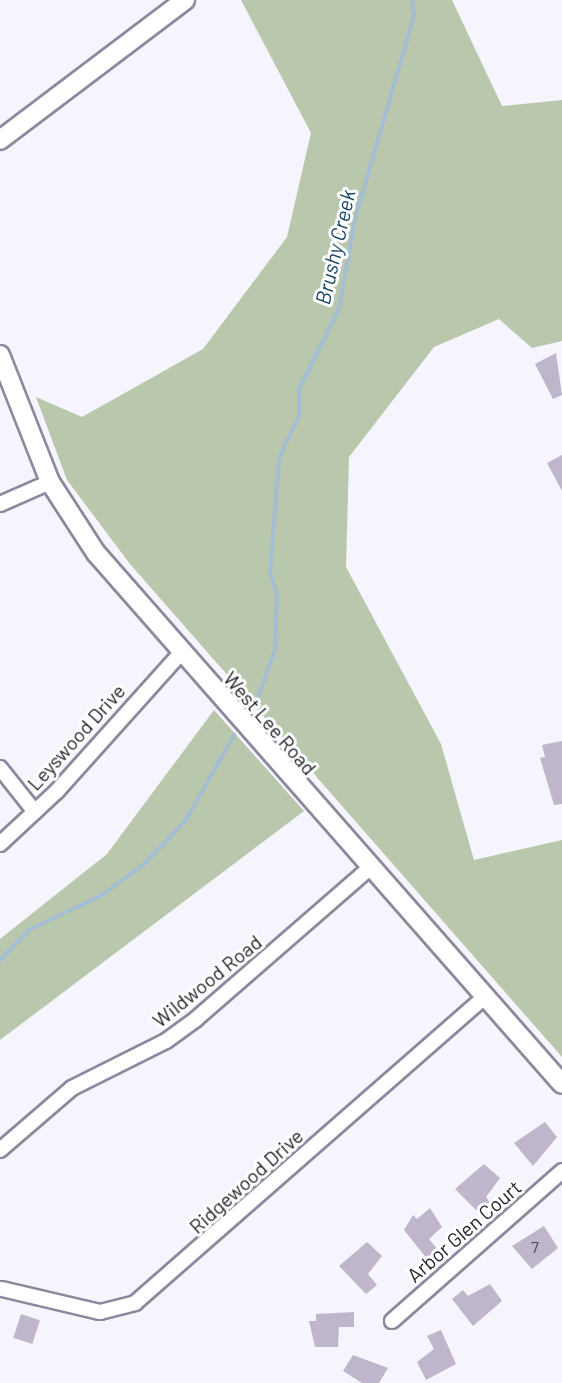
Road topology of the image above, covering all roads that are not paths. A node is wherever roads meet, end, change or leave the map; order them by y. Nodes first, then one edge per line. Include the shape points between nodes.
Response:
1 (185, 0) edge
2 (0, 140) edge
3 (0, 355) edge
4 (50, 483) junction
5 (0, 504) edge
6 (180, 654) junction
7 (0, 768) edge
8 (35, 812) junction
9 (0, 844) edge
10 (370, 868) junction
11 (485, 997) junction
12 (562, 1084) edge
13 (0, 1150) edge
14 (562, 1171) edge
15 (1, 1290) edge
16 (392, 1321) dead end

1 - 2 street
3 - 4 street, West Lee Road
4 - 5 street
4 - 6 street, West Lee Road via 96,553
6 - 8 street, Leyswood Drive
6 - 10 street, West Lee Road
7 - 8 street
8 - 9 street, Leyswood Drive
10 - 11 street, West Lee Road
10 - 13 street, Wildwood Road via 196,1019 72,1088
11 - 12 street, West Lee Road
11 - 15 street, Ridgewood Drive via 135,1303 100,1312
14 - 16 street, Arbor Glen Court

